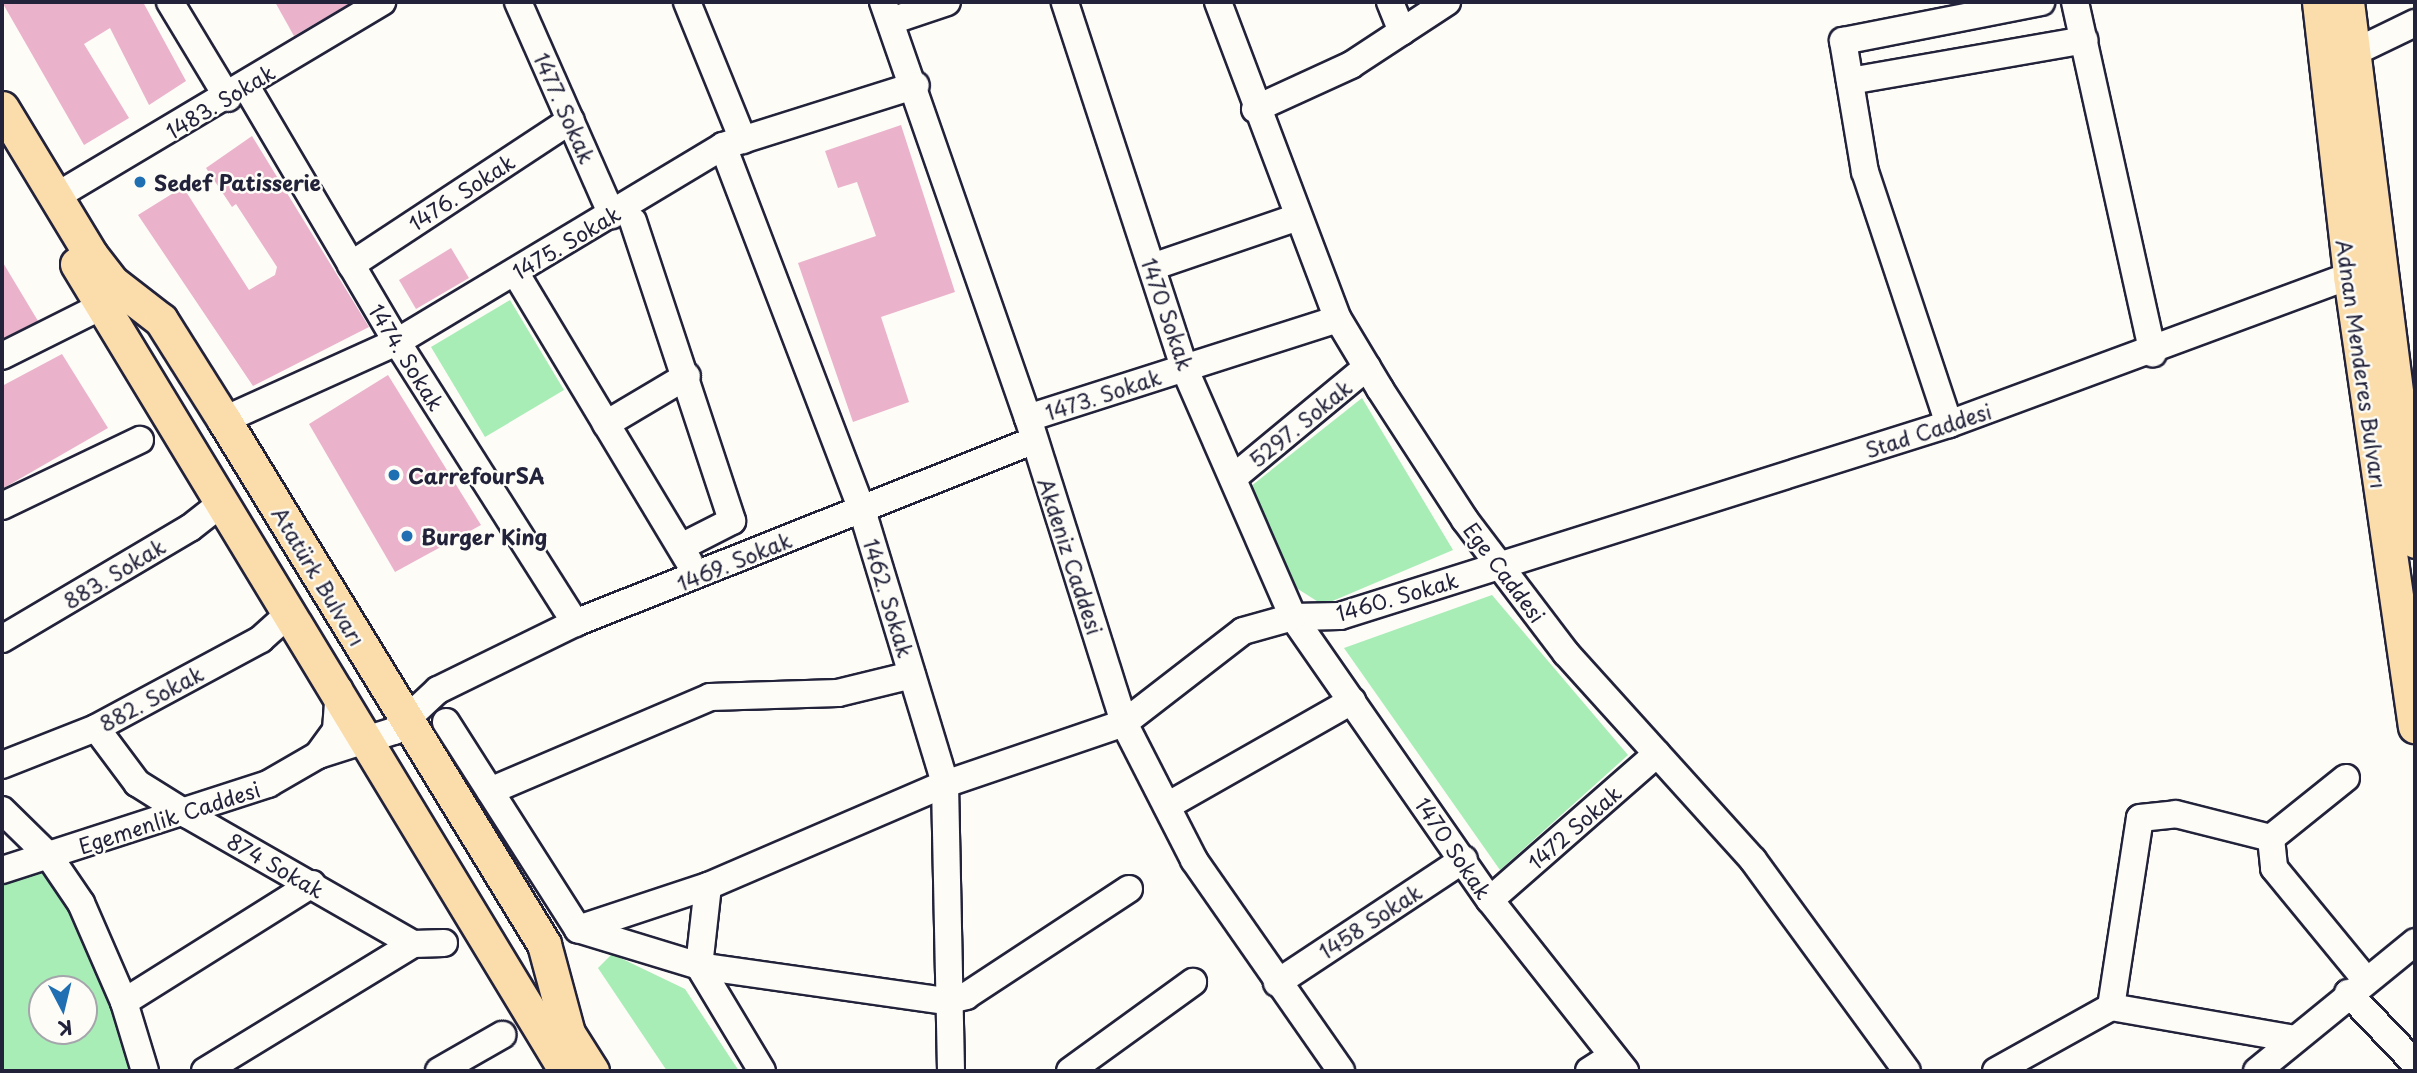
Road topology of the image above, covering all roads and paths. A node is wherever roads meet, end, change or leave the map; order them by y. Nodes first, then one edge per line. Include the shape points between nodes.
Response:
1 (170, 2) edge
2 (518, 2) edge
3 (687, 2) edge
4 (947, 2) edge
5 (1065, 2) edge
6 (1218, 2) edge
7 (1390, 2) edge
8 (1447, 2) edge
9 (2041, 2) edge
10 (2075, 2) edge
11 (2319, 2) edge
12 (2347, 2) edge
13 (374, 4) edge
14 (887, 11) edge
15 (2415, 23) edge
16 (1402, 33) junction
17 (2084, 40) junction
18 (2353, 53) junction
19 (1850, 80) junction
20 (916, 85) junction
21 (237, 92) junction
22 (2, 108) edge
23 (1255, 109) junction
24 (571, 120) junction
25 (2, 138) edge
26 (733, 143) junction
27 (55, 197) junction
28 (622, 218) junction
29 (1298, 218) junction
30 (351, 265) junction
31 (1152, 267) junction
32 (515, 272) junction
33 (2350, 276) junction
34 (102, 306) junction
35 (1338, 319) junction
36 (397, 342) junction
37 (2153, 353) junction
38 (2, 356) edge
39 (2402, 363) edge
40 (1184, 367) junction
41 (1367, 368) junction
42 (687, 376) junction
43 (224, 420) junction
44 (606, 424) junction
45 (1949, 424) junction
46 (1031, 429) junction
47 (140, 440) dead end
48 (1233, 478) junction
49 (223, 502) junction
50 (2, 506) edge
51 (862, 510) junction
52 (2415, 541) edge
53 (681, 547) junction
54 (1499, 565) junction
55 (698, 575) junction
56 (290, 613) junction
57 (1293, 617) junction
58 (575, 623) junction
59 (2, 639) edge
60 (912, 675) junction
61 (339, 687) junction
62 (1352, 701) junction
63 (399, 708) junction
64 (446, 722) dead end
65 (1124, 723) junction
66 (2415, 726) edge
67 (96, 728) junction
68 (371, 740) junction
69 (1657, 754) junction
70 (318, 755) junction
71 (2, 765) edge
72 (2346, 778) dead end
73 (945, 784) junction
74 (490, 790) junction
75 (1167, 806) junction
76 (2, 810) edge
77 (188, 815) junction
78 (2271, 838) junction
79 (49, 856) junction
80 (1464, 859) junction
81 (2, 870) edge
82 (312, 884) junction
83 (708, 886) junction
84 (1129, 889) dead end
85 (1490, 900) junction
86 (578, 929) junction
87 (2415, 942) edge
88 (444, 943) dead end
89 (413, 944) junction
90 (699, 966) junction
91 (1193, 982) dead end
92 (1276, 983) junction
93 (2357, 986) junction
94 (945, 1001) junction
95 (124, 1002) junction
96 (2111, 1007) junction
97 (502, 1035) dead end
98 (2295, 1039) junction
99 (2415, 1063) edge
100 (1619, 1064) edge
101 (145, 1071) edge
102 (205, 1071) edge
103 (439, 1071) edge
104 (566, 1071) edge
105 (592, 1071) edge
106 (762, 1071) edge
107 (951, 1071) edge
108 (1070, 1071) edge
109 (1341, 1071) edge
110 (1589, 1071) edge
111 (1908, 1071) edge
112 (1996, 1071) edge
113 (2257, 1071) edge

1 - 21 street, 1474. Sokak
2 - 24 street, 1477. Sokak
3 - 26 street, 1462. Sokak
4 - 14 street
5 - 31 street, 1470 Sokak
6 - 23 street, Ege Caddesi
7 - 16 street
8 - 16 street
9 - 19 street via 1843,41
10 - 17 street
11 - 33 main road, Adnan Menderes Bulvarı
12 - 18 main road, Adnan Menderes Bulvarı
13 - 21 street, 1483. Sokak
14 - 20 street, Akdeniz Caddesi
15 - 18 street
16 - 23 street via 1351,65
17 - 19 street
17 - 37 street
18 - 39 main road, Adnan Menderes Bulvarı
19 - 45 street via 1865,172
20 - 26 street, 1475. Sokak
20 - 46 street, Akdeniz Caddesi
21 - 27 street, 1483. Sokak
21 - 30 street, 1474. Sokak
22 - 27 main road, Atatürk Bulvarı
23 - 29 street, Ege Caddesi
24 - 28 street, 1477. Sokak
24 - 30 street, 1476. Sokak
25 - 34 main road, Atatürk Bulvarı
26 - 28 street, 1475. Sokak
26 - 51 street, 1462. Sokak
27 - 43 main road, Atatürk Bulvarı via 113,282 161,320
28 - 32 street, 1475. Sokak
28 - 42 street, 1477. Sokak
29 - 31 street
29 - 35 street, Ege Caddesi
30 - 36 street, 1474. Sokak
31 - 40 street, 1470 Sokak
32 - 36 street, 1475. Sokak
32 - 44 street
33 - 37 street, Stad Caddesi
33 - 66 main road, Adnan Menderes Bulvarı
34 - 38 street
34 - 49 main road, Atatürk Bulvarı
35 - 40 street, 1473. Sokak
35 - 41 street, Ege Caddesi
36 - 43 street, 1475. Sokak
36 - 58 street, 1474. Sokak
37 - 45 street, Stad Caddesi
39 - 52 main road, Adnan Menderes Bulvarı
40 - 46 street, 1473. Sokak
40 - 48 street, 1470 Sokak
41 - 48 street, 5297. Sokak
41 - 54 street, Ege Caddesi
42 - 44 street
42 - 53 street, 1477. Sokak via 732,521
43 - 63 main road, Atatürk Bulvarı
44 - 53 street
45 - 54 street, Stad Caddesi
46 - 51 street, 1469. Sokak
46 - 65 street, Akdeniz Caddesi
47 - 50 street
48 - 57 street, 1470 Sokak
49 - 56 main road, Atatürk Bulvarı
49 - 59 street, 883. Sokak via 191,528
51 - 55 street, 1469. Sokak
51 - 60 street, 1462. Sokak
53 - 55 street
54 - 57 street, 1460. Sokak via 1340,616
54 - 69 street, Ege Caddesi via 1566,653
55 - 58 street, 1469. Sokak
56 - 61 main road, Atatürk Bulvarı
56 - 67 street, 882. Sokak via 261,639
57 - 62 street, 1470 Sokak
57 - 65 street via 1243,631
58 - 63 street, 1469. Sokak
60 - 73 street, 1462. Sokak
60 - 74 street via 838,693 710,698
61 - 68 main road, Atatürk Bulvarı
61 - 70 street via 335,730
62 - 75 street
62 - 80 street, 1470 Sokak
63 - 68 street, 1469. Sokak
63 - 105 main road, Atatürk Bulvarı via 544,944 568,1033
64 - 74 street
65 - 73 street
65 - 75 street, Akdeniz Caddesi
67 - 71 street, 882. Sokak
67 - 77 street, 874 Sokak via 137,783
68 - 70 street, Egemenlik Caddesi
68 - 104 main road, Atatürk Bulvarı
69 - 85 street, 1472 Sokak
69 - 111 street, Ege Caddesi via 1753,860
70 - 77 street, Egemenlik Caddesi via 268,784
72 - 78 street
73 - 83 street
73 - 94 street, 1462. Sokak
74 - 86 street
75 - 92 street, Akdeniz Caddesi via 1194,860
76 - 79 street
77 - 79 street, Egemenlik Caddesi
77 - 82 street, 874 Sokak
78 - 93 street via 2274,868
78 - 96 street via 2176,814 2140,818
79 - 81 street, Egemenlik Caddesi
79 - 95 street via 80,903
80 - 85 street, 1470 Sokak
80 - 92 street, 1458 Sokak
82 - 89 street, 874 Sokak
82 - 95 street
83 - 86 street
83 - 90 street
84 - 94 street via 966,996
85 - 100 street, 1470 Sokak
86 - 90 street
87 - 93 street
88 - 89 street
89 - 102 street
90 - 94 street
90 - 106 street
91 - 108 street
92 - 109 street, Akdeniz Caddesi
93 - 98 street
93 - 99 street
94 - 107 street, 1462. Sokak
95 - 101 street
96 - 98 street
96 - 112 street
97 - 103 street
98 - 113 street
100 - 110 street

